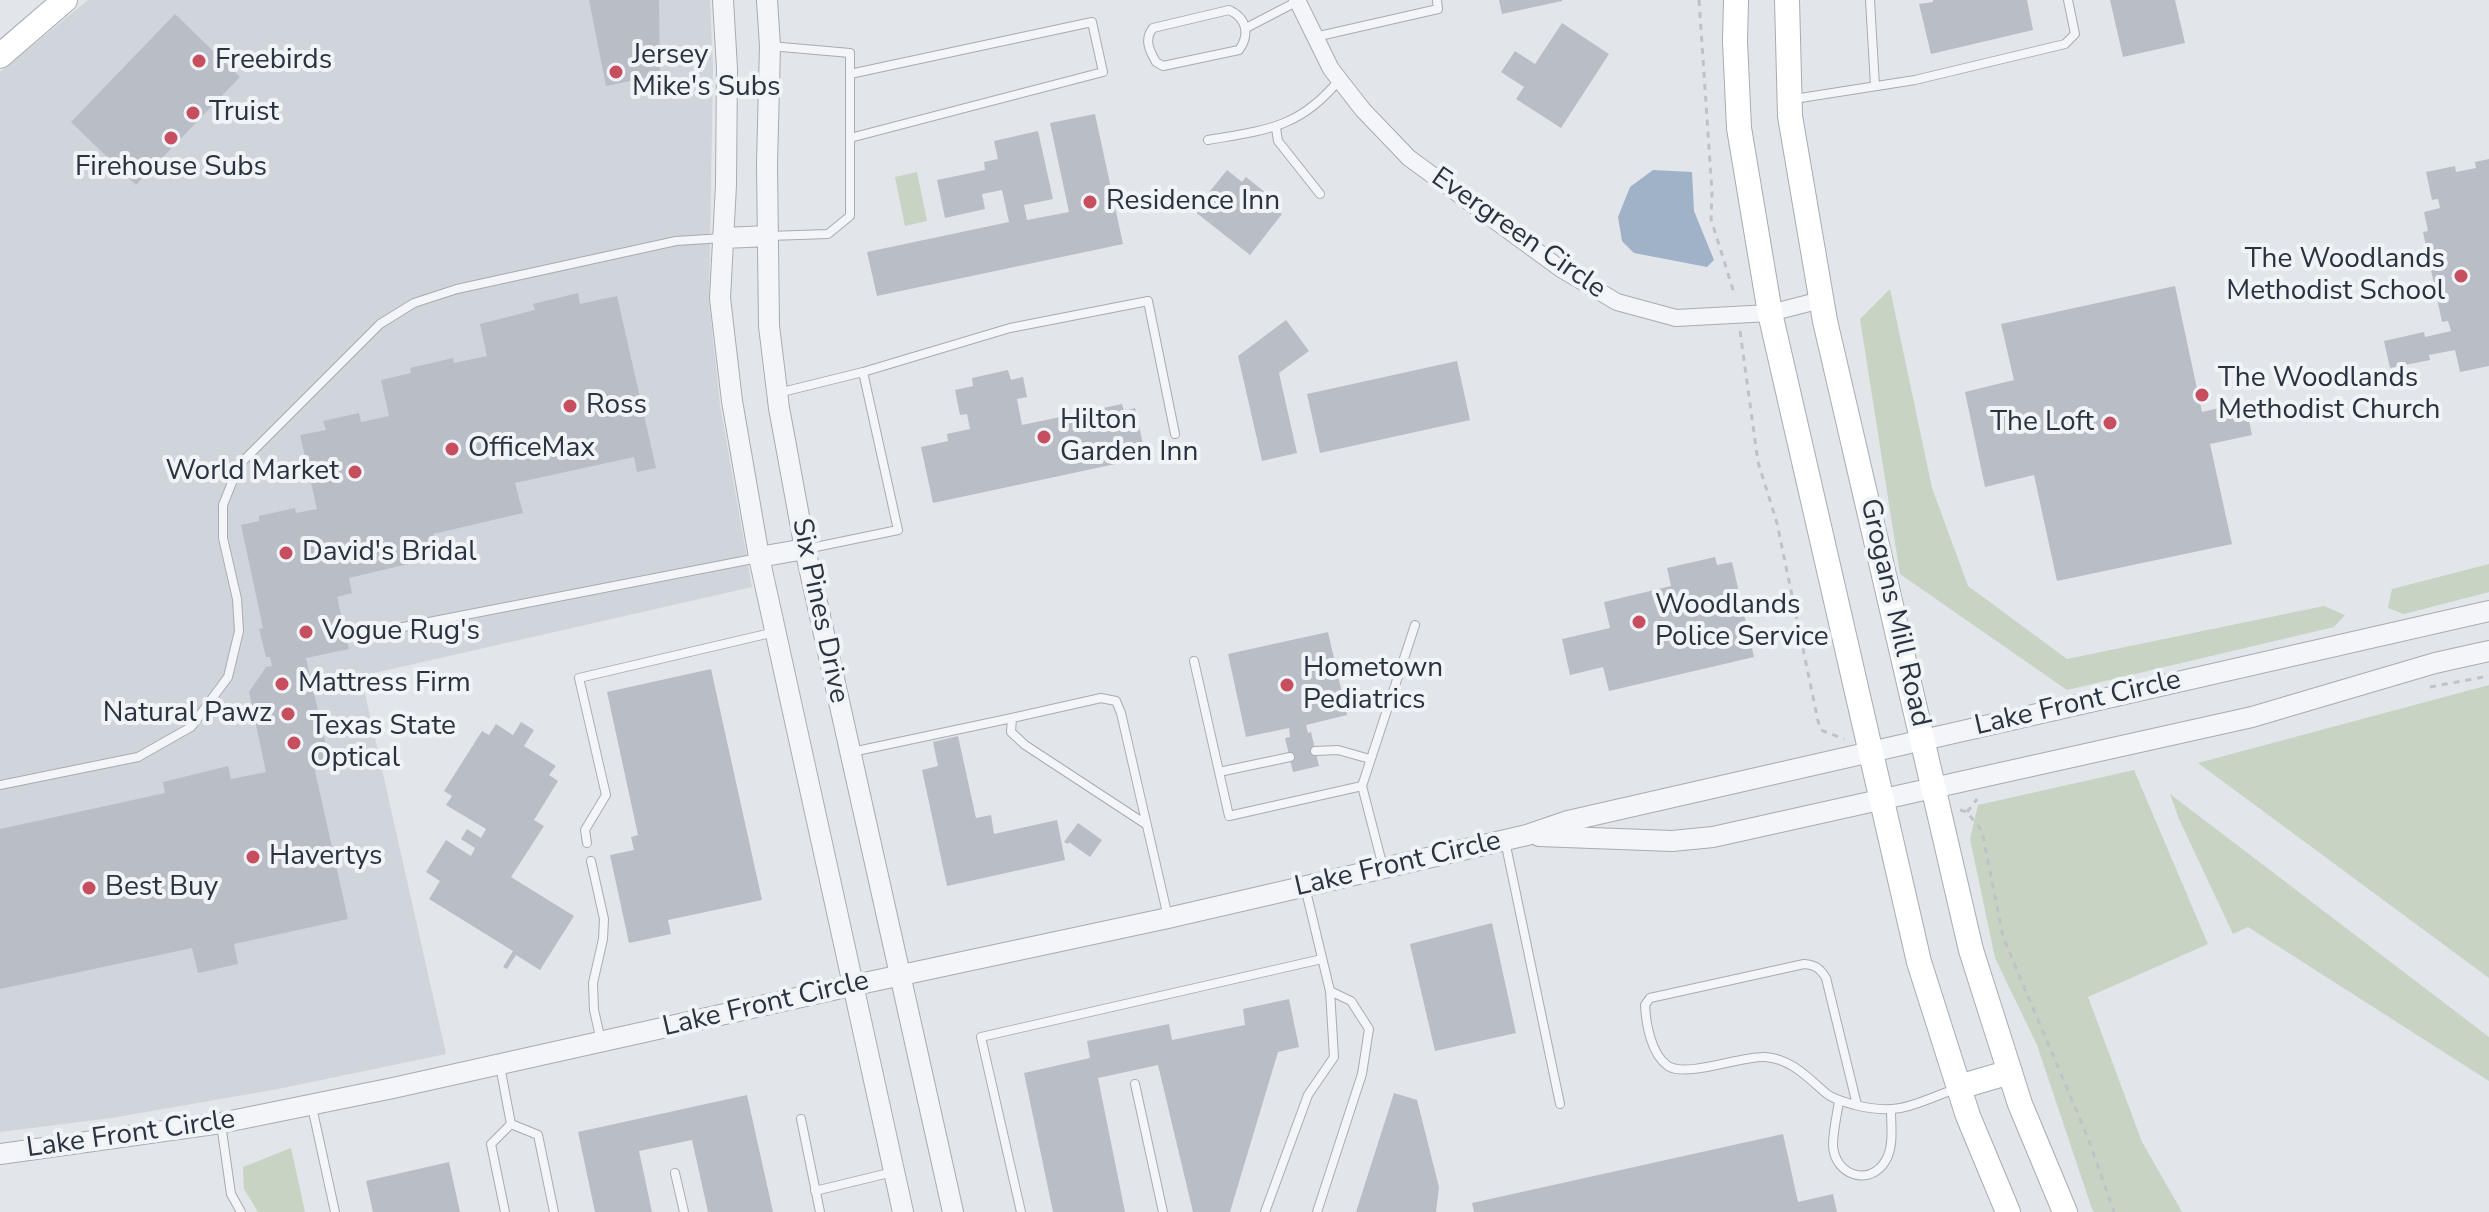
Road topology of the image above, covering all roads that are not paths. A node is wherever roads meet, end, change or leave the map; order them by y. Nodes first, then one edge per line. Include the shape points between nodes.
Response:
1 (65, 0) edge
2 (723, 0) edge
3 (767, 0) edge
4 (1437, 0) edge
5 (1736, 0) edge
6 (1787, 0) edge
7 (1870, 0) edge
8 (2068, 0) edge
9 (1298, 1) edge
10 (1246, 28) junction
11 (1315, 37) junction
12 (770, 46) junction
13 (0, 56) edge
14 (850, 74) junction
15 (1339, 79) junction
16 (1875, 86) junction
17 (1790, 100) junction
18 (1276, 128) junction
19 (850, 138) junction
20 (1208, 140) dead end
21 (1320, 194) dead end
22 (768, 236) junction
23 (724, 238) junction
24 (1821, 300) junction
25 (1770, 313) junction
26 (863, 372) junction
27 (777, 393) junction
28 (1175, 434) dead end
29 (805, 549) junction
30 (759, 557) junction
31 (2489, 611) edge
32 (1415, 625) dead end
33 (393, 629) dead end
34 (775, 632) junction
35 (2489, 651) edge
36 (1194, 661) dead end
37 (1012, 718) junction
38 (1924, 740) junction
39 (1315, 751) dead end
40 (1872, 752) junction
41 (850, 753) junction
42 (1290, 757) dead end
43 (1370, 759) junction
44 (1219, 772) junction
45 (0, 785) edge
46 (1362, 786) junction
47 (1934, 786) junction
48 (1883, 799) junction
49 (1147, 825) junction
50 (1527, 835) junction
51 (1505, 840) junction
52 (587, 843) dead end
53 (591, 861) dead end
54 (1383, 868) junction
55 (1305, 886) junction
56 (1168, 918) junction
57 (1322, 959) junction
58 (899, 976) junction
59 (855, 985) junction
60 (1330, 991) junction
61 (601, 1043) junction
62 (500, 1065) junction
63 (2010, 1072) junction
64 (1135, 1084) dead end
65 (1959, 1087) junction
66 (1839, 1101) junction
67 (1560, 1104) dead end
68 (312, 1105) junction
69 (1857, 1105) junction
70 (1891, 1110) junction
71 (801, 1119) dead end
72 (221, 1123) junction
73 (511, 1124) junction
74 (0, 1154) edge
75 (894, 1172) junction
76 (675, 1173) dead end
77 (815, 1191) junction
78 (241, 1212) edge
79 (335, 1212) edge
80 (505, 1212) edge
81 (554, 1212) edge
82 (684, 1212) edge
83 (820, 1212) edge
84 (903, 1212) edge
85 (953, 1212) edge
86 (1021, 1212) edge
87 (1163, 1212) edge
88 (1265, 1212) edge
89 (1317, 1212) edge
90 (2008, 1212) edge
91 (2065, 1212) edge

1 - 13 main road
2 - 23 street, Six Pines Drive
3 - 12 street, Six Pines Drive
4 - 11 lane via 1438,9
5 - 25 main road, Grogans Mill Road via 1739,128
6 - 17 main road, Grogans Mill Road
7 - 16 lane
8 - 16 lane via 2075,34 2065,44
9 - 10 lane
9 - 11 street, Evergreen Circle
10 - 10 lane via 1229,10 1153,28 1148,34 1150,51 1163,66 1239,50
11 - 15 street, Evergreen Circle
12 - 14 lane via 850,53
12 - 22 street, Six Pines Drive
14 - 19 lane
14 - 19 lane via 1092,22 1103,72
15 - 18 lane via 1324,99
15 - 25 street, Evergreen Circle via 1409,158 1561,269 1617,302 1676,318
16 - 17 lane
17 - 24 main road, Grogans Mill Road
18 - 20 lane
18 - 21 lane via 1278,141
19 - 22 lane via 850,216 828,234
22 - 23 street
22 - 27 street, Six Pines Drive via 769,326
23 - 30 street, Six Pines Drive via 720,298
23 - 45 lane via 676,241 457,289 414,303 380,324 239,465 223,505 223,538 239,631 228,677 191,727 138,757
24 - 25 street, Evergreen Circle
24 - 38 main road, Grogans Mill Road
25 - 40 main road, Grogans Mill Road
26 - 27 lane
26 - 28 lane via 1010,328 1148,301
26 - 29 lane via 898,530
27 - 29 street, Six Pines Drive
29 - 30 street
29 - 41 street, Six Pines Drive
30 - 33 lane
30 - 34 street, Six Pines Drive
31 - 38 street, Lake Front Circle
32 - 43 lane
34 - 52 lane via 579,678 606,795 585,830
34 - 59 street, Six Pines Drive
35 - 47 street, Lake Front Circle via 2252,717
36 - 44 lane
37 - 41 lane
37 - 49 lane via 1011,732 1025,745
37 - 49 lane via 1101,698 1116,701
38 - 40 street, Lake Front Circle
38 - 47 main road, Grogans Mill Road
39 - 43 lane via 1338,750
40 - 48 main road, Grogans Mill Road
40 - 50 street, Lake Front Circle via 1568,821
41 - 58 street, Six Pines Drive
42 - 44 lane
43 - 46 lane
44 - 46 lane via 1229,816
46 - 54 lane
47 - 48 street, Lake Front Circle
47 - 63 main road, Grogans Mill Road via 1971,950
48 - 50 street, Lake Front Circle via 1694,840
48 - 65 main road, Grogans Mill Road via 1919,962
49 - 56 lane
50 - 51 street, Lake Front Circle
51 - 54 street, Lake Front Circle
51 - 67 lane
53 - 61 lane via 604,919 593,983
54 - 55 street, Lake Front Circle
55 - 56 street, Lake Front Circle
55 - 57 lane
56 - 58 street, Lake Front Circle
57 - 60 lane
57 - 86 lane via 981,1037
58 - 59 street, Lake Front Circle
58 - 85 street, Six Pines Drive
59 - 61 street, Lake Front Circle
59 - 75 street, Six Pines Drive
60 - 88 lane via 1334,1057 1308,1095
60 - 89 lane via 1351,1001 1369,1029 1362,1074
61 - 62 street, Lake Front Circle
62 - 68 street, Lake Front Circle
62 - 73 lane
63 - 65 main road
63 - 91 main road, Grogans Mill Road
64 - 87 lane
65 - 70 lane
65 - 90 main road, Grogans Mill Road
66 - 69 lane
66 - 69 lane via 1802,1071 1768,1057 1683,1071 1668,1066 1654,1050 1645,1005 1650,998 1804,964 1820,968
66 - 70 lane via 1833,1147 1838,1165 1850,1175 1864,1176 1886,1161
68 - 72 street, Lake Front Circle
68 - 79 lane
69 - 70 lane
71 - 77 lane
72 - 74 street, Lake Front Circle
72 - 78 lane via 231,1194
73 - 80 lane via 491,1144
73 - 81 lane via 538,1135
75 - 77 lane
75 - 84 street, Six Pines Drive
76 - 82 lane
77 - 83 lane

